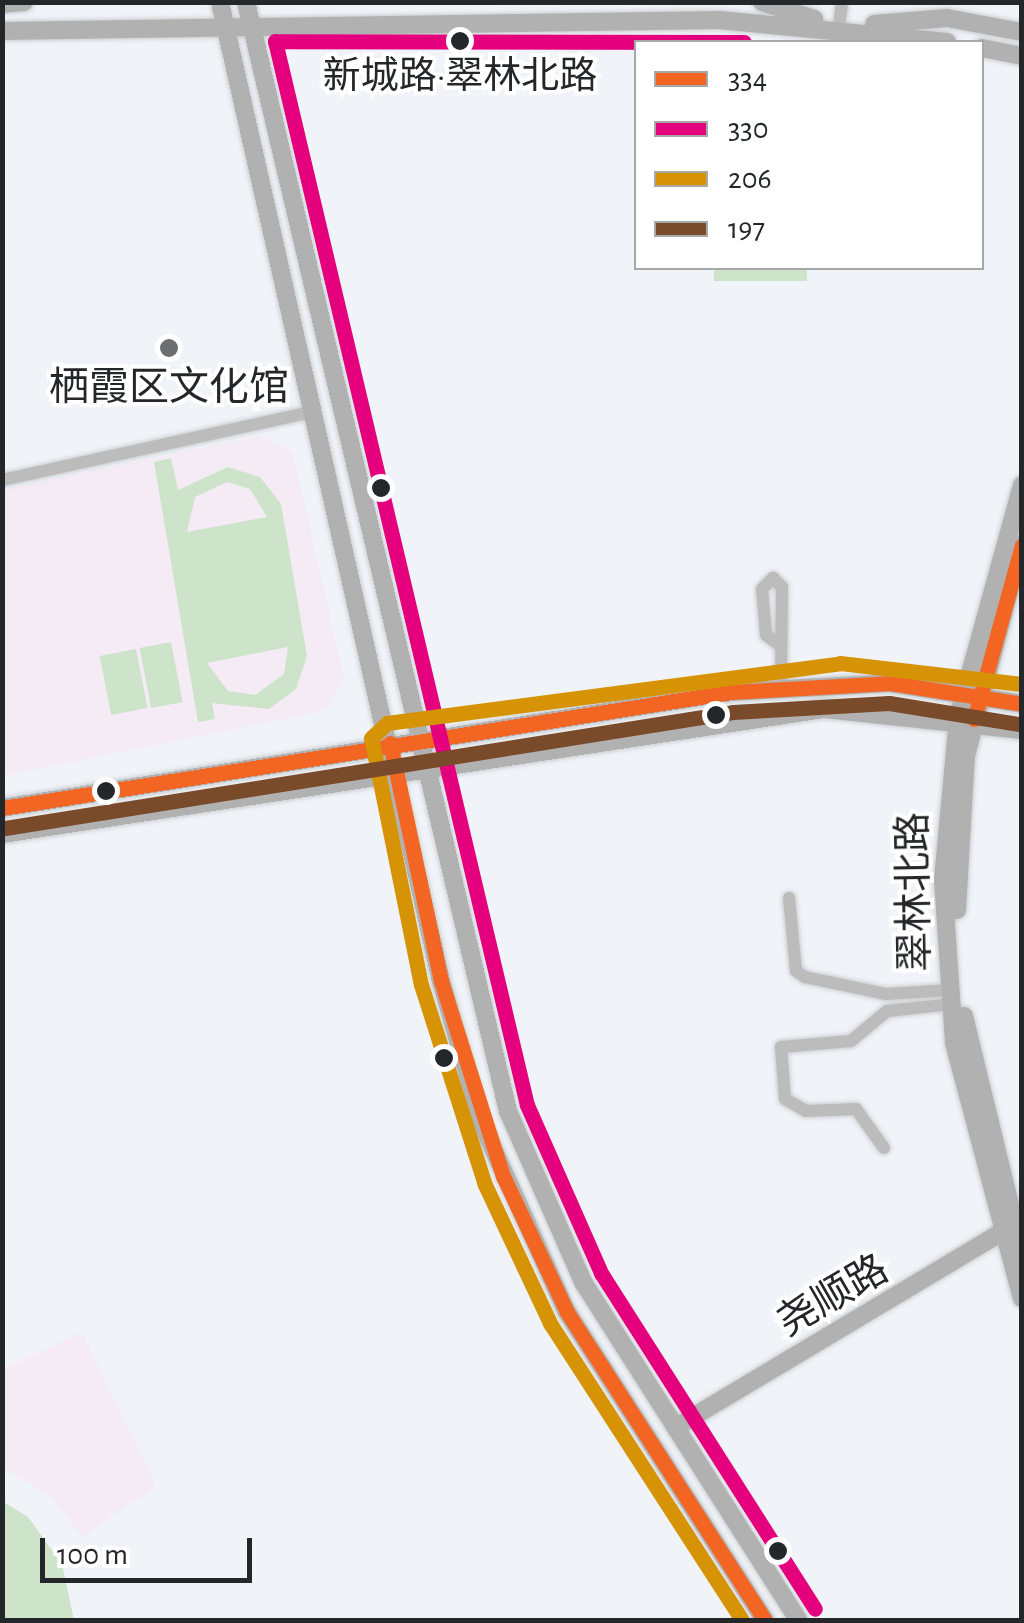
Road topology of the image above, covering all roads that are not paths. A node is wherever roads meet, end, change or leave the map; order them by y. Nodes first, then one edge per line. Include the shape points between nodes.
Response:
1 (24, 2) edge
2 (220, 2) edge
3 (762, 2) edge
4 (842, 2) edge
5 (2, 4) edge
6 (248, 12) edge
7 (224, 22) junction
8 (838, 27) junction
9 (2, 31) edge
10 (1022, 32) edge
11 (926, 40) edge
12 (984, 48) edge
13 (1022, 56) edge
14 (312, 412) junction
15 (2, 480) edge
16 (1022, 485) edge
17 (1022, 543) edge
18 (778, 644) dead end
19 (781, 688) junction
20 (972, 693) junction
21 (1022, 704) edge
22 (966, 718) junction
23 (1022, 730) edge
24 (417, 738) junction
25 (390, 743) junction
26 (422, 765) junction
27 (396, 770) junction
28 (2, 808) edge
29 (2, 834) edge
30 (789, 898) dead end
31 (951, 997) junction
32 (884, 1148) dead end
33 (1011, 1230) edge
34 (1022, 1254) edge
35 (1022, 1298) edge
36 (676, 1427) junction
37 (765, 1620) edge
38 (798, 1620) edge

1 - 5 main road
2 - 7 main road
3 - 8 main road
4 - 8 street
6 - 7 main road
6 - 11 main road via 720,20
6 - 24 main road
7 - 9 main road
7 - 14 main road
8 - 10 main road via 948,18
12 - 13 main road
14 - 15 street
14 - 25 main road
16 - 20 main road, 翠林北路
17 - 20 main road, 翠林北路
18 - 19 street
19 - 20 main road via 890,683
19 - 24 main road
20 - 21 main road
20 - 22 main road, 翠林北路
22 - 23 main road
22 - 26 main road via 824,710
22 - 31 main road, 翠林北路 via 943,880
22 - 33 main road, 翠林北路 via 955,876 966,1035
24 - 25 main road
24 - 26 main road
25 - 27 main road
25 - 28 main road
26 - 27 main road
26 - 36 main road via 508,1111 583,1282
27 - 29 main road
27 - 37 main road via 442,981 503,1176 568,1312
30 - 31 street via 796,971 805,977 886,994
31 - 32 street via 887,1011 851,1041 781,1046 785,1099 806,1111 856,1109
31 - 33 main road, 翠林北路
33 - 34 main road, 翠林北路
33 - 35 main road, 翠林北路
33 - 36 main road, 尧顺路
36 - 38 main road

